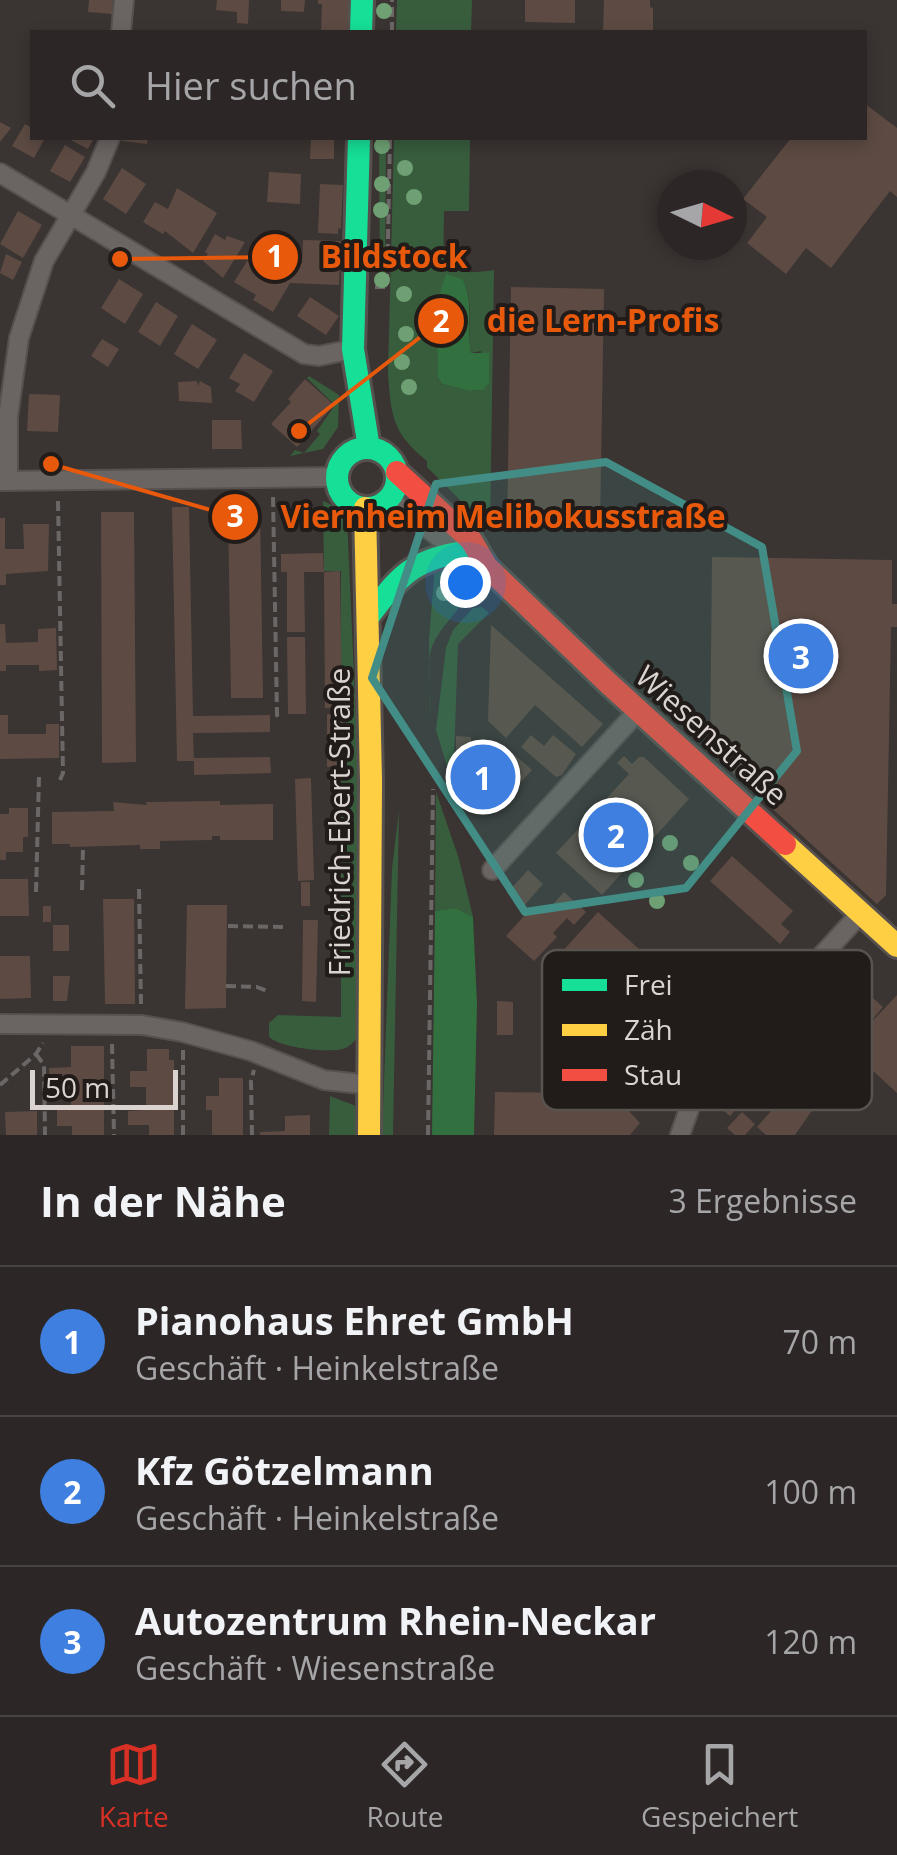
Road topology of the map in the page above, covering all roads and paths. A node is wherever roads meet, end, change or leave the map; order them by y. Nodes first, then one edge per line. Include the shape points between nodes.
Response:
1 (124, 0) edge
2 (362, 0) edge
3 (392, 0) edge
4 (121, 30) edge
5 (361, 30) edge
6 (392, 30) edge
7 (109, 140) edge
8 (359, 140) edge
9 (390, 140) edge
10 (0, 173) edge
11 (73, 214) junction
12 (356, 286) junction
13 (353, 349) junction
14 (369, 448) junction
15 (397, 472) junction
16 (273, 477) junction
17 (337, 478) junction
18 (58, 480) junction
19 (4, 481) edge
20 (388, 499) junction
21 (365, 508) junction
22 (458, 552) junction
23 (488, 566) junction
24 (368, 617) junction
25 (638, 711) junction
26 (280, 719) dead end
27 (39, 776) dead end
28 (60, 780) dead end
29 (433, 789) dead end
30 (83, 847) dead end
31 (492, 870) dead end
32 (139, 889) dead end
33 (82, 890) dead end
34 (36, 892) dead end
35 (860, 914) junction
36 (228, 926) dead end
37 (286, 927) dead end
38 (897, 946) edge
39 (827, 950) edge
40 (226, 986) dead end
41 (267, 992) dead end
42 (0, 1024) edge
43 (45, 1024) junction
44 (112, 1024) junction
45 (142, 1025) junction
46 (182, 1032) junction
47 (36, 1054) junction
48 (260, 1056) junction
49 (0, 1085) edge
50 (370, 1086) junction
51 (689, 1110) edge
52 (45, 1135) edge
53 (114, 1135) edge
54 (183, 1135) edge
55 (252, 1135) edge
56 (369, 1135) edge
57 (428, 1135) edge
58 (680, 1135) edge

1 - 4 street
2 - 5 street
3 - 6 path
7 - 11 street
8 - 12 street
9 - 12 path via 387,287
10 - 11 street
11 - 13 street via 312,356
11 - 19 street via 44,261 19,338
12 - 13 street
13 - 14 street
14 - 15 street via 387,455
14 - 17 street via 344,459
15 - 20 street
15 - 23 street, Wiesenstraße via 471,540
16 - 17 street
16 - 18 street
16 - 26 path
17 - 21 street via 345,498
18 - 19 street
18 - 28 path
20 - 21 street
20 - 22 street, Wiesenstraße
21 - 24 street, Friedrich-Ebert-Straße
22 - 23 street, Wiesenstraße
22 - 24 street via 411,565
23 - 25 street, Wiesenstraße
24 - 50 street, Friedrich-Ebert-Straße
25 - 31 street
25 - 35 street, Wiesenstraße
27 - 34 path
29 - 57 path
30 - 33 path
32 - 45 path
35 - 38 street, Wiesenstraße
35 - 39 street
36 - 37 path
40 - 41 path
42 - 43 street
43 - 44 street
43 - 47 path
44 - 45 street
44 - 53 path
45 - 46 street
46 - 48 street
46 - 54 path
47 - 49 path
47 - 52 path via 44,1066
48 - 50 street via 324,1080
48 - 55 path via 251,1081
50 - 56 street, Friedrich-Ebert-Straße
51 - 58 street

